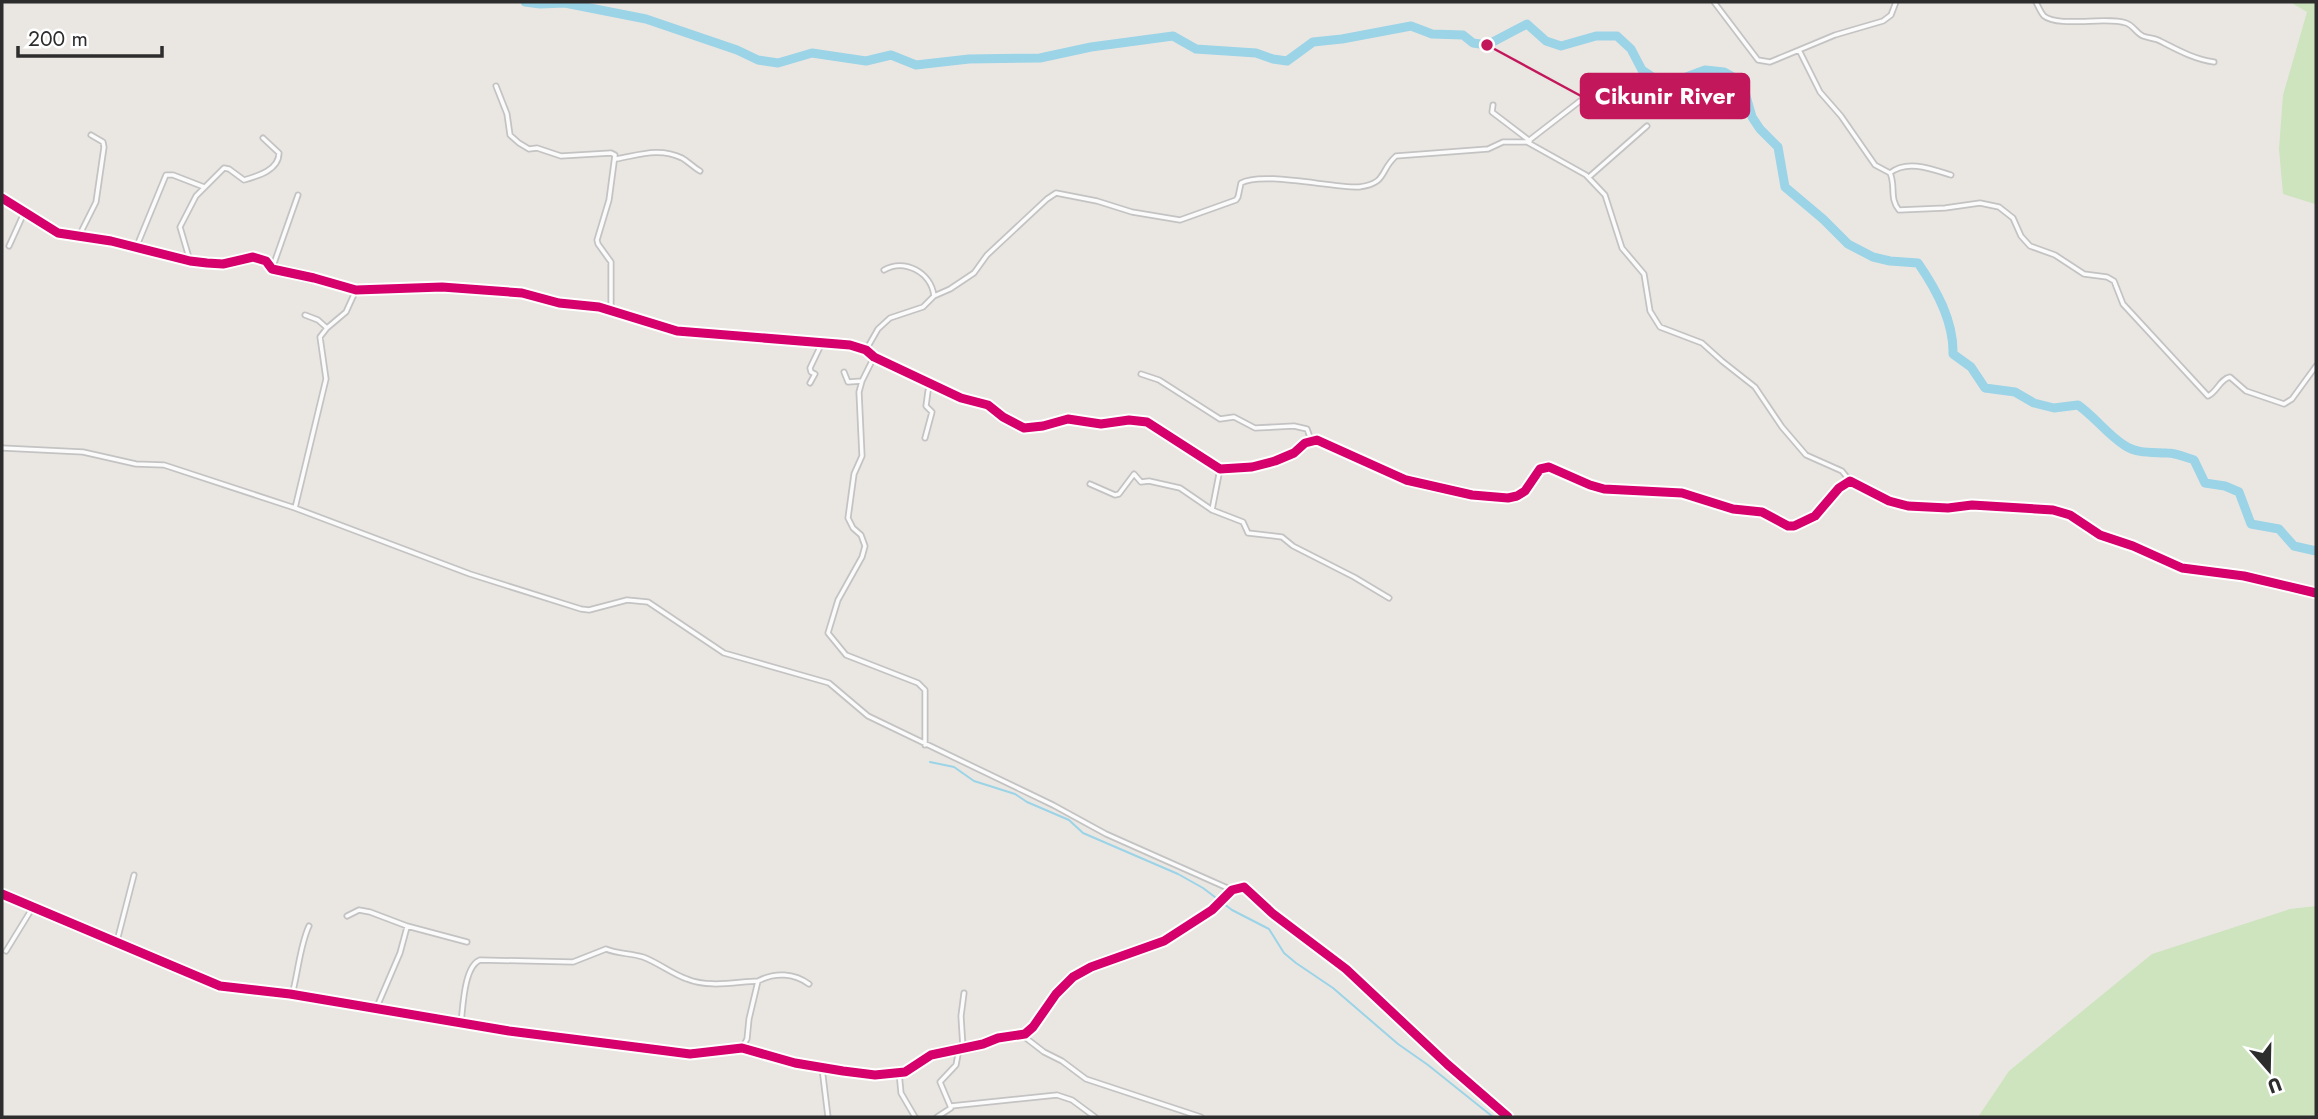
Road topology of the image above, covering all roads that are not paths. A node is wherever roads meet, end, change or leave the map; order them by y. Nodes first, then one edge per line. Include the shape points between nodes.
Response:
1 (1714, 2) edge
2 (1896, 2) edge
3 (2036, 2) edge
4 (1799, 50) junction
5 (2214, 62) dead end
6 (496, 86) dead end
7 (1580, 101) dead end
8 (1493, 105) dead end
9 (1647, 126) dead end
10 (91, 135) dead end
11 (263, 138) dead end
12 (1529, 141) junction
13 (616, 159) junction
14 (700, 171) dead end
15 (1890, 173) junction
16 (1951, 174) dead end
17 (1589, 177) junction
18 (204, 187) junction
19 (298, 195) dead end
20 (2, 198) edge
21 (24, 213) junction
22 (80, 235) junction
23 (9, 246) dead end
24 (136, 248) junction
25 (190, 261) junction
26 (272, 269) junction
27 (884, 270) dead end
28 (356, 290) junction
29 (934, 296) junction
30 (611, 311) junction
31 (305, 315) dead end
32 (327, 328) junction
33 (822, 343) junction
34 (866, 350) junction
35 (874, 357) junction
36 (2316, 366) edge
37 (844, 372) dead end
38 (1140, 374) dead end
39 (862, 381) junction
40 (810, 383) dead end
41 (932, 384) junction
42 (925, 438) dead end
43 (1311, 440) junction
44 (2, 448) edge
45 (1220, 469) junction
46 (1850, 481) junction
47 (1090, 484) dead end
48 (295, 508) junction
49 (1212, 510) junction
50 (2316, 593) edge
51 (1389, 598) dead end
52 (925, 744) junction
53 (134, 876) dead end
54 (1232, 890) junction
55 (2, 894) edge
56 (33, 907) junction
57 (347, 916) dead end
58 (309, 926) dead end
59 (407, 926) junction
60 (117, 941) junction
61 (467, 942) dead end
62 (6, 951) dead end
63 (758, 981) junction
64 (809, 984) dead end
65 (964, 993) dead end
66 (292, 995) junction
67 (376, 1009) junction
68 (461, 1023) junction
69 (1022, 1035) junction
70 (742, 1048) junction
71 (961, 1049) junction
72 (822, 1068) junction
73 (899, 1072) junction
74 (951, 1106) junction
75 (828, 1117) edge
76 (915, 1117) edge
77 (937, 1117) edge
78 (1095, 1117) edge
79 (1201, 1117) edge
80 (1508, 1117) edge

1 - 4 street via 1758,60 1770,62
2 - 4 street via 1883,21
3 - 5 street via 2048,18 2128,23 2144,37
4 - 15 street via 1820,92 1875,165
6 - 13 street via 510,135 519,143 562,156 611,153
7 - 12 street
8 - 12 street via 1496,117
9 - 17 street
10 - 22 street via 104,147 96,202
11 - 18 street via 279,153 272,168 244,180 225,168
12 - 17 street
12 - 29 street via 1396,156 1380,180 1364,187 1282,179 1243,181 1236,200 1180,220 1056,193 987,255 974,273
13 - 14 street via 665,152
13 - 30 street via 610,200 597,240 611,261
15 - 16 street via 1926,166
15 - 36 street via 1892,199 1899,210 1980,203 1999,207 2013,218 2030,246 2055,255 2084,274 2115,281 2123,304 2208,396 2230,377 2246,391 2284,404
17 - 46 street via 1606,197 1622,248 1644,274 1650,311 1660,327 1702,343 1753,385 1806,455 1844,472
18 - 24 street via 166,175
18 - 25 street via 180,227
19 - 26 street
20 - 21 street
21 - 22 street via 58,233
21 - 23 street
22 - 24 street
24 - 25 street
25 - 26 street via 223,264 253,257
26 - 28 street
27 - 29 street via 901,264 916,270 932,284
28 - 30 street via 442,287 522,293
28 - 32 street via 346,312
29 - 34 street via 923,307 884,323
30 - 33 street via 677,331
31 - 32 street
32 - 48 street via 320,337 326,379
33 - 34 street
33 - 40 street via 809,370 815,374
34 - 35 street
35 - 39 street
35 - 41 street
37 - 39 street via 848,382
38 - 43 street via 1159,380 1220,419 1234,417 1255,428 1301,427 1307,429
39 - 52 street via 862,456 854,474 848,518 865,546 838,600 828,633 846,654 925,690
41 - 42 street via 926,406 932,412
41 - 45 street via 988,405 1024,428 1068,419 1101,424 1147,422
43 - 45 street via 1285,458
43 - 46 street via 1406,480 1472,495 1517,496 1540,469 1549,467 1604,489 1682,493 1733,509 1762,512 1788,526 1815,516
44 - 48 street via 83,452 164,465
45 - 49 street
46 - 50 street via 1908,506 2053,510 2070,515 2100,535 2182,568 2244,576
47 - 49 street via 1115,495 1134,474 1140,482 1186,490
48 - 52 street via 470,574 580,609 627,600 648,602 724,653 829,683 864,713
49 - 51 street via 1243,522 1248,533 1286,538
52 - 54 street
53 - 60 street
54 - 69 street via 1201,918 1153,947 1073,976
54 - 80 street via 1248,889 1346,969
55 - 56 street
56 - 60 street
56 - 62 street
57 - 59 street via 365,911
58 - 66 street
59 - 61 street
59 - 67 street
60 - 66 street via 220,986
63 - 64 street via 790,975
63 - 68 street via 690,981 632,953 606,948 562,962 480,960 469,968
63 - 70 street
65 - 71 street
66 - 67 street
67 - 68 street
68 - 70 street via 690,1054
69 - 71 street
69 - 79 street via 1094,1083
70 - 72 street
71 - 73 street via 931,1055 909,1071
71 - 74 street via 956,1065 940,1082
72 - 73 street via 866,1074
72 - 75 street
73 - 76 street via 901,1093
74 - 77 street
74 - 78 street via 1057,1095

